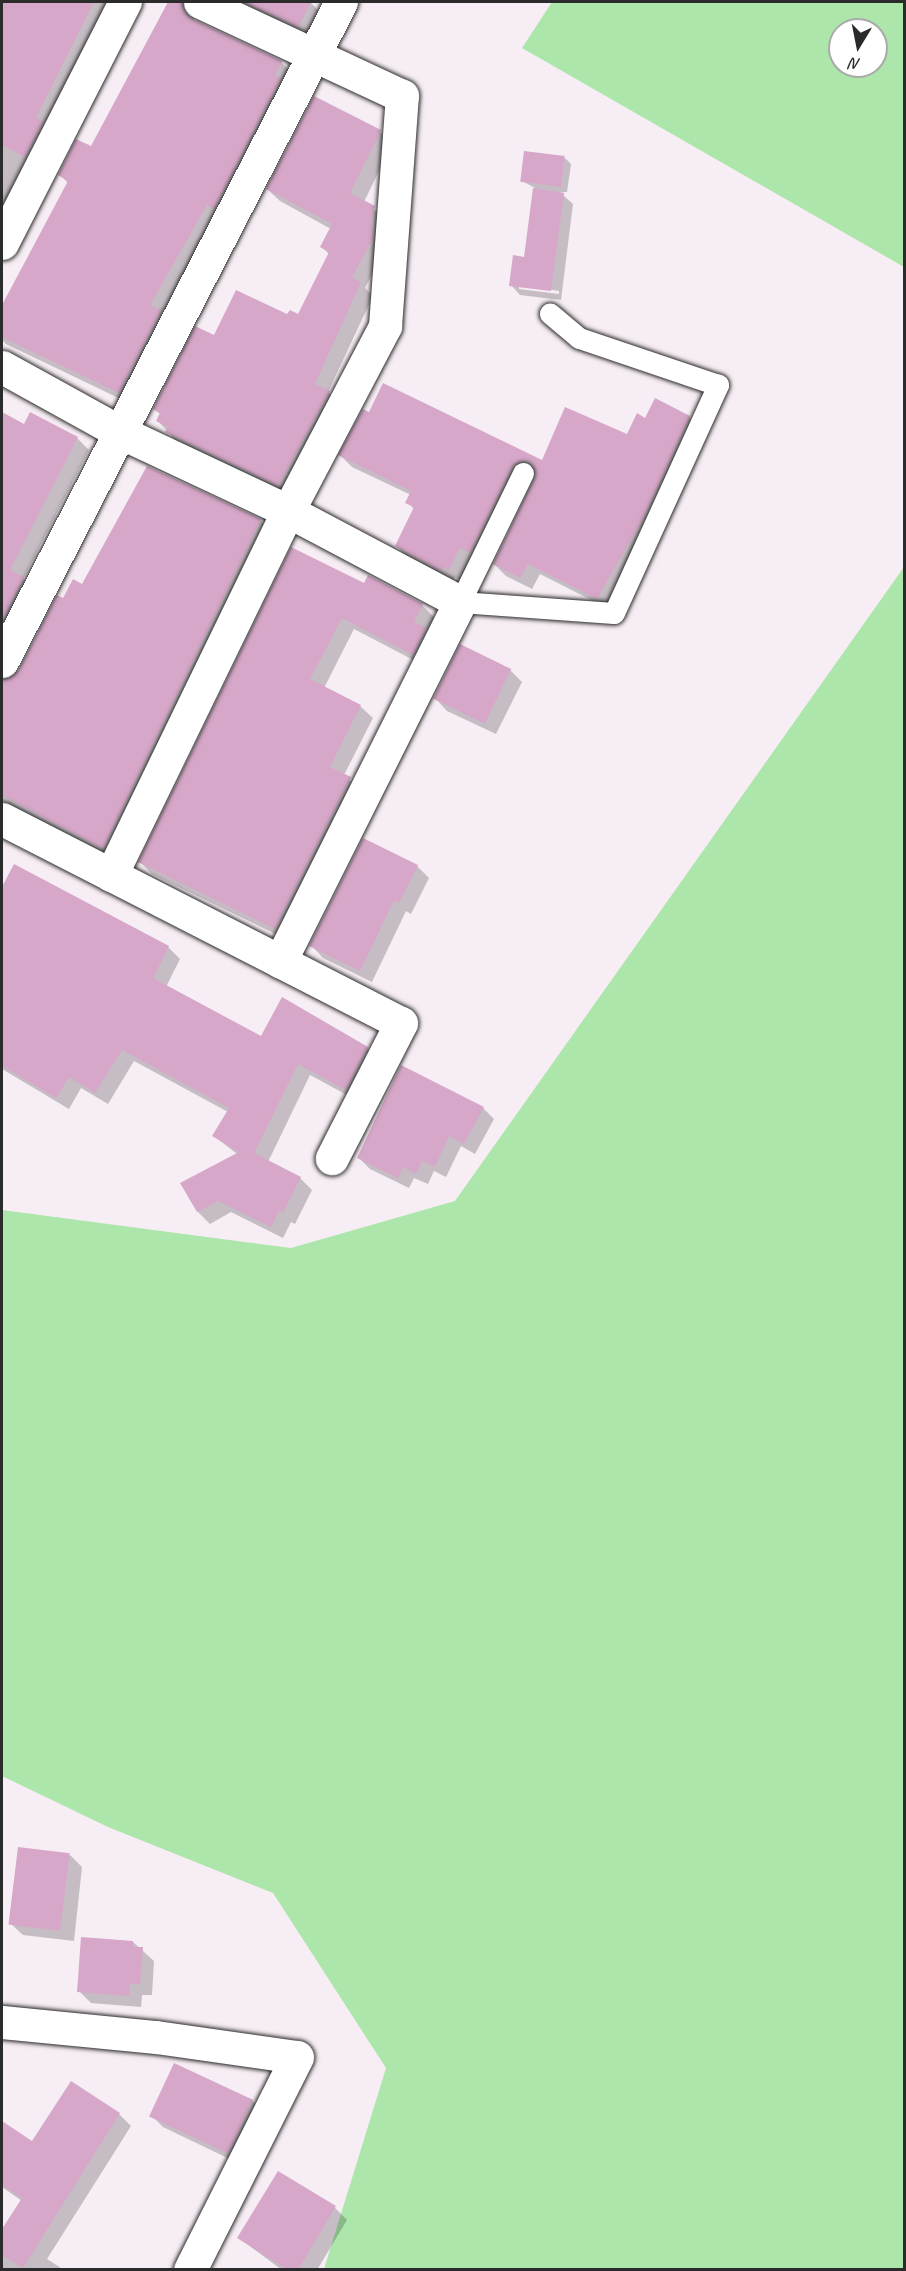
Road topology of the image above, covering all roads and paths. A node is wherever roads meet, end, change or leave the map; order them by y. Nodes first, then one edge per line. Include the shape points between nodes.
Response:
1 (125, 2) edge
2 (200, 2) edge
3 (341, 2) edge
4 (315, 54) junction
5 (2, 243) edge
6 (550, 314) dead end
7 (2, 367) edge
8 (118, 430) junction
9 (523, 473) dead end
10 (288, 511) junction
11 (460, 602) junction
12 (2, 661) edge
13 (2, 819) edge
14 (111, 875) junction
15 (280, 962) junction
16 (332, 1158) dead end
17 (3, 2024) edge
18 (190, 2270) edge

1 - 5 street
2 - 4 street
3 - 4 street
4 - 8 street
4 - 10 street via 402,96 386,326
6 - 11 lane via 579,338 718,385 614,613
7 - 8 street
8 - 10 street
8 - 12 street
9 - 11 lane
10 - 11 street
10 - 14 street
11 - 15 street
13 - 14 street
14 - 15 street
15 - 16 street via 401,1023
17 - 18 street via 156,2037 297,2057

